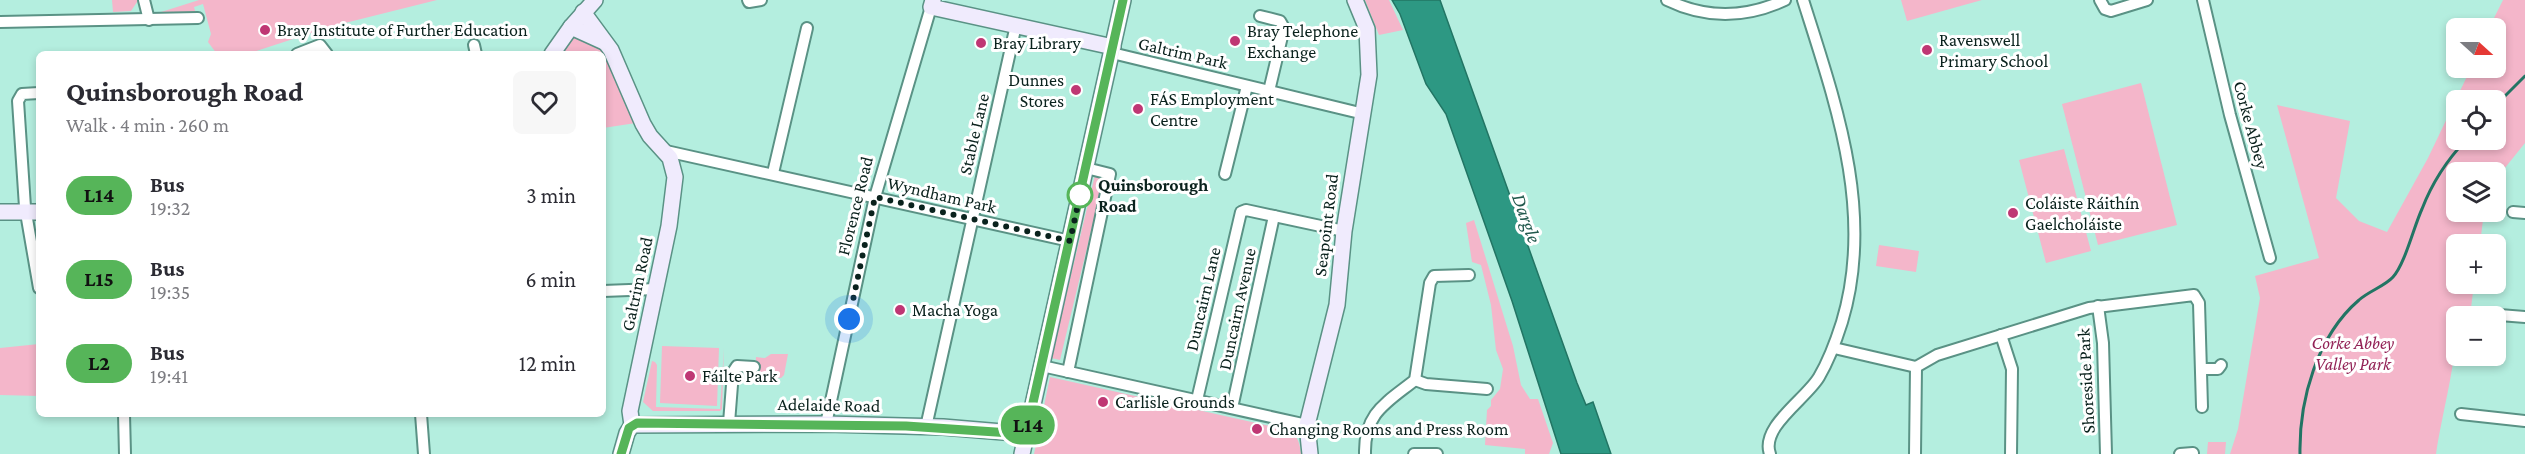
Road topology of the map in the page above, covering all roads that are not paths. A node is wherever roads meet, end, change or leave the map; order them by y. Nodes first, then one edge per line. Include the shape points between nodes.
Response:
1 (144, 0) edge
2 (595, 0) edge
3 (748, 0) edge
4 (761, 0) edge
5 (1124, 0) edge
6 (1355, 0) edge
7 (1667, 0) edge
8 (1785, 0) edge
9 (1803, 0) edge
10 (2100, 0) edge
11 (2147, 0) edge
12 (2203, 0) edge
13 (932, 4) edge
14 (583, 12) junction
15 (1260, 16) dead end
16 (198, 18) dead end
17 (149, 20) junction
18 (0, 22) edge
19 (1016, 25) junction
20 (570, 27) junction
21 (807, 28) dead end
22 (604, 42) junction
23 (1112, 50) junction
24 (305, 51) edge
25 (325, 51) edge
26 (554, 51) edge
27 (1246, 86) junction
28 (1269, 91) junction
29 (36, 93) edge
30 (1364, 114) junction
31 (666, 151) junction
32 (1086, 168) junction
33 (773, 173) junction
34 (1225, 174) dead end
35 (875, 197) junction
36 (0, 212) edge
37 (33, 212) edge
38 (2513, 212) dead end
39 (2525, 213) edge
40 (1274, 216) junction
41 (972, 219) junction
42 (1344, 231) junction
43 (1070, 241) junction
44 (2270, 258) dead end
45 (36, 267) edge
46 (1469, 275) dead end
47 (656, 289) junction
48 (606, 291) edge
49 (2098, 306) junction
50 (2506, 316) edge
51 (2525, 317) edge
52 (2001, 335) junction
53 (1833, 348) junction
54 (2221, 365) dead end
55 (1042, 366) junction
56 (754, 367) dead end
57 (1916, 367) junction
58 (2202, 369) junction
59 (1068, 372) junction
60 (1415, 380) junction
61 (1487, 388) dead end
62 (1197, 400) junction
63 (2202, 407) dead end
64 (1232, 408) junction
65 (2461, 414) dead end
66 (124, 417) edge
67 (421, 417) edge
68 (2525, 421) edge
69 (729, 423) junction
70 (826, 424) junction
71 (632, 425) junction
72 (1307, 425) junction
73 (926, 427) junction
74 (1026, 434) junction
75 (2193, 453) edge
76 (124, 454) edge
77 (424, 454) edge
78 (621, 454) edge
79 (1022, 454) edge
80 (1310, 454) edge
81 (1365, 454) edge
82 (1414, 454) edge
83 (1437, 454) edge
84 (1770, 454) edge
85 (1915, 454) edge
86 (2011, 454) edge
87 (2106, 454) edge
88 (2180, 454) edge

1 - 17 street
2 - 14 street
3 - 4 street
5 - 23 street
6 - 30 street, Seapoint Road via 1366,24 1369,48 1370,75
7 - 8 street via 1701,12 1729,15 1755,12
9 - 53 street via 1844,138 1854,204 1852,273
10 - 11 street via 2111,11
12 - 44 street, Corke Abbey
13 - 19 street
13 - 35 street, Florence Road
14 - 20 street
14 - 22 street
15 - 28 street via 1280,21 1284,28
16 - 17 street
17 - 18 street
19 - 23 street
19 - 41 street, Stable Lane
20 - 22 street
20 - 26 street
21 - 33 street
22 - 31 street via 647,131
23 - 27 street, Galtrim Park
23 - 32 street
24 - 25 street via 320,45
27 - 28 street, Galtrim Park
27 - 34 street, Galtrim Park
28 - 30 street, Galtrim Park
29 - 37 street via 22,94 18,101
30 - 42 street, Seapoint Road
31 - 33 street, Wyndham Park
31 - 47 street, Galtrim Road via 674,166 675,191
32 - 43 street
32 - 59 street via 1110,174
33 - 35 street, Wyndham Park
35 - 41 street, Wyndham Park
35 - 70 street, Florence Road
36 - 37 street
37 - 45 street via 30,225
38 - 39 street
40 - 42 street
40 - 62 street, Duncairn Lane via 1246,210 1240,214
40 - 64 street, Duncairn Avenue
41 - 43 street, Wyndham Park
41 - 73 street, Stable Lane
42 - 72 street, Seapoint Road via 1337,305
43 - 55 street
46 - 60 street via 1434,276 1430,283
47 - 48 street
47 - 71 street, Galtrim Road via 630,411
49 - 52 street, Shoreside Park
49 - 58 street, Shoreside Park via 2194,295 2199,303
49 - 87 street, Shoreside Park via 2103,342
50 - 51 street
52 - 57 street, Shoreside Park via 1937,355
52 - 86 street via 2011,367
53 - 57 street
53 - 84 street via 1818,379 1772,431 1768,441
54 - 58 street via 2218,369
55 - 59 street
55 - 74 street
56 - 69 street via 737,366 733,372
57 - 85 street
58 - 63 street, Shoreside Park
59 - 62 street
60 - 61 street
60 - 81 street via 1375,414 1367,429
62 - 64 street
64 - 72 street
65 - 68 street
66 - 76 street
67 - 77 street
69 - 70 street, Adelaide Road
69 - 71 street, Adelaide Road
70 - 73 street, Adelaide Road
71 - 78 street, Galtrim Road
72 - 80 street, Seapoint Road
73 - 74 street, Adelaide Road
74 - 79 street
75 - 88 street
82 - 83 street

